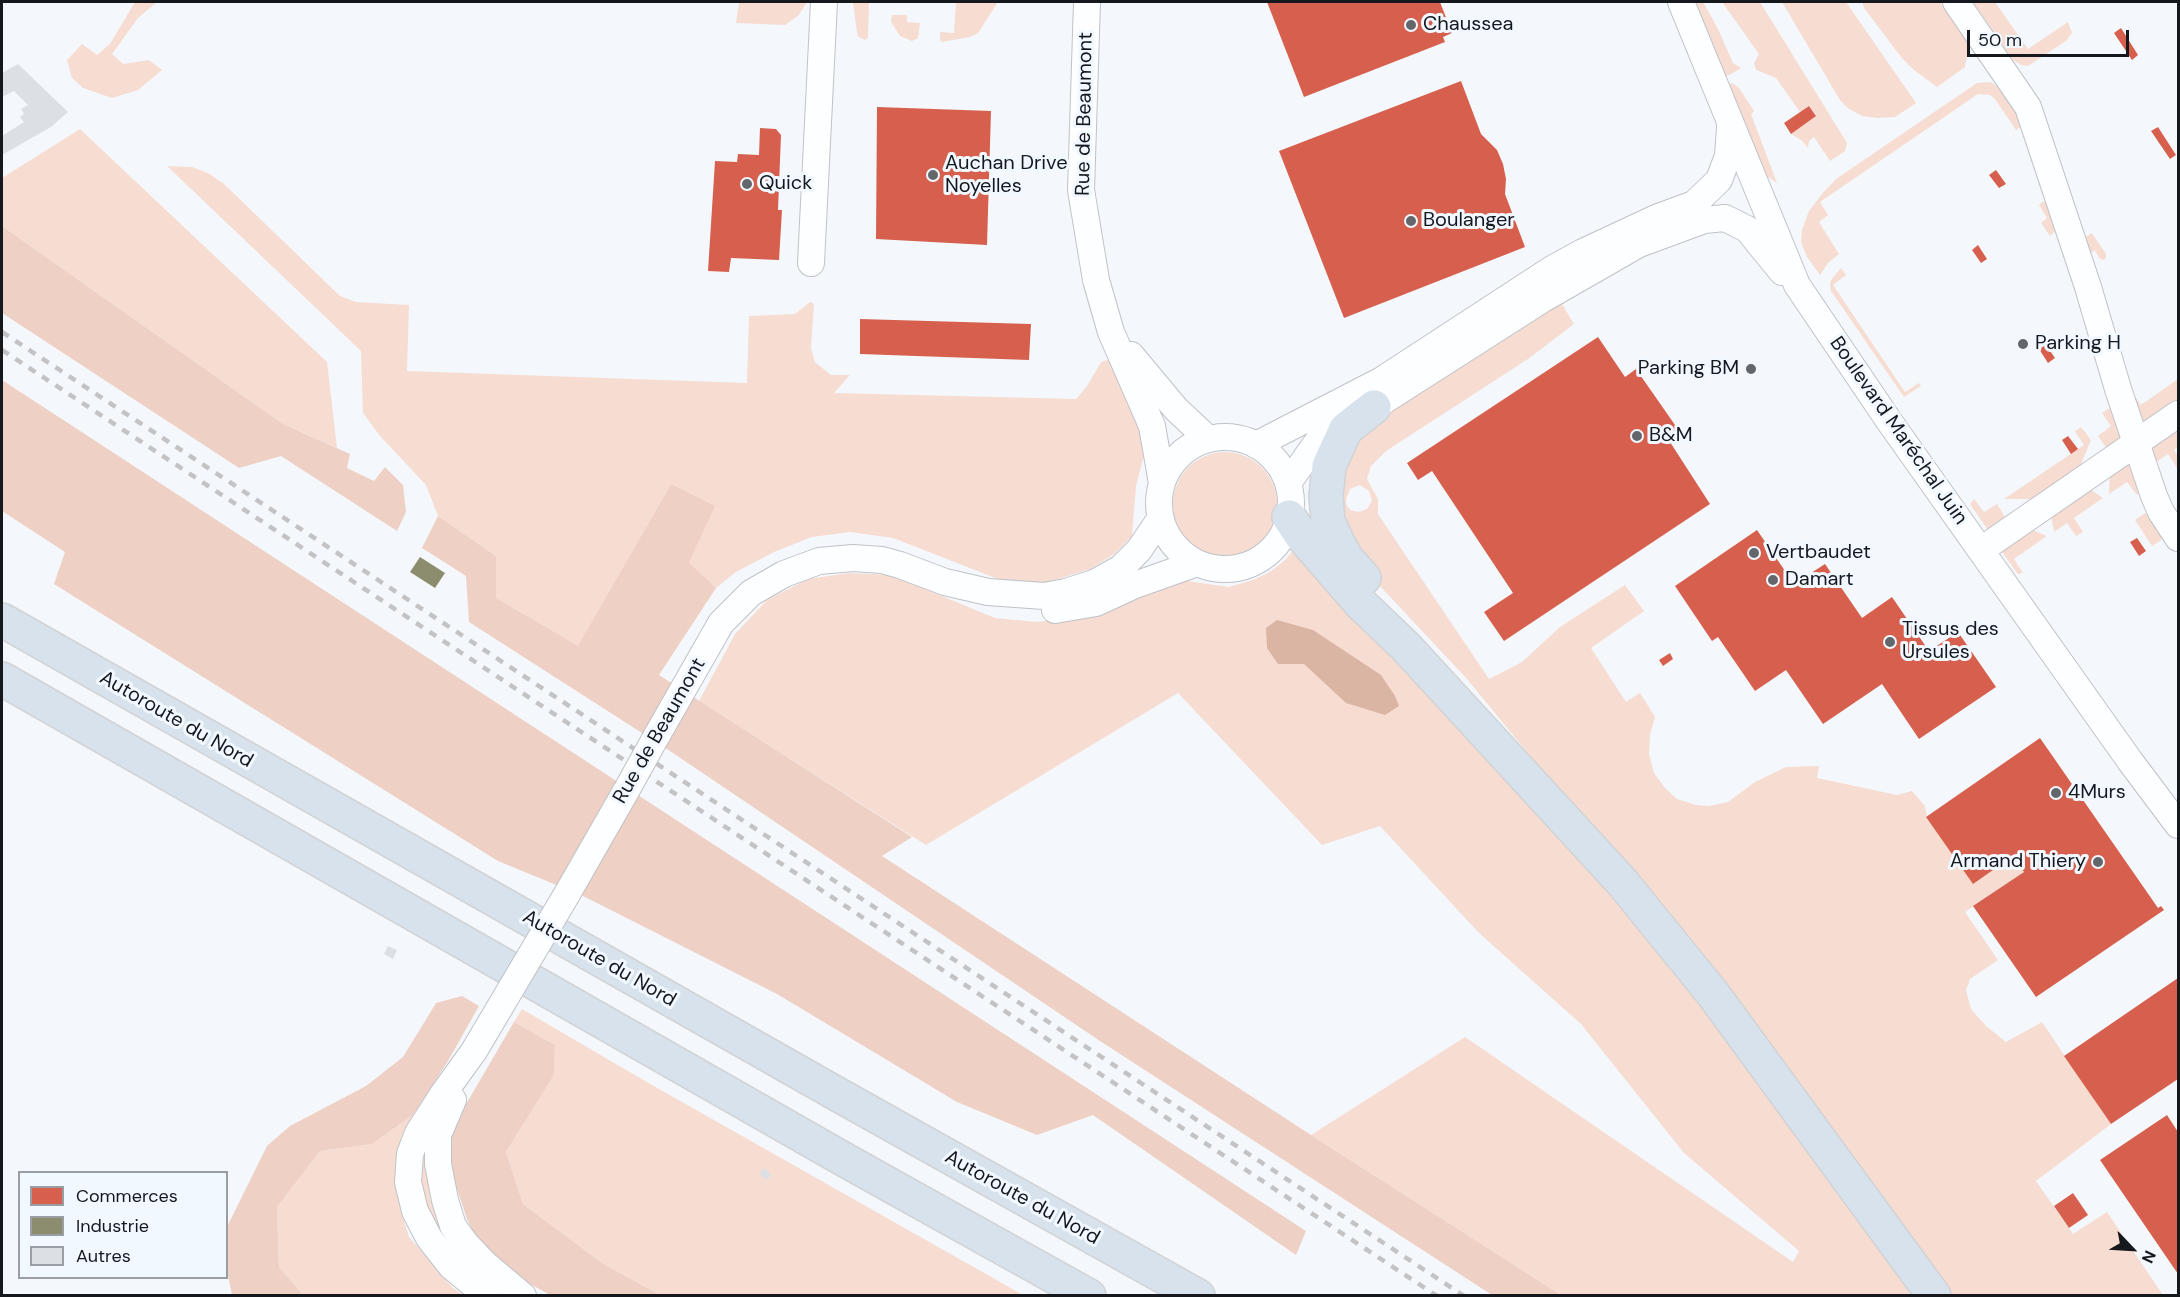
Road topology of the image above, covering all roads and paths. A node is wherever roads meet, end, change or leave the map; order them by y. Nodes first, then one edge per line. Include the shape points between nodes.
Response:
1 (824, 2) edge
2 (1088, 2) edge
3 (1681, 2) edge
4 (1956, 2) edge
5 (1731, 123) junction
6 (811, 263) dead end
7 (1797, 285) junction
8 (1111, 332) junction
9 (1374, 407) junction
10 (2178, 414) edge
11 (1208, 439) junction
12 (2137, 444) junction
13 (1256, 445) junction
14 (1162, 483) junction
15 (1288, 483) junction
16 (1289, 518) junction
17 (1160, 519) junction
18 (2178, 538) edge
19 (1981, 550) junction
20 (1197, 563) junction
21 (945, 582) junction
22 (2, 620) edge
23 (1406, 647) junction
24 (2, 679) edge
25 (2178, 825) edge
26 (474, 1051) junction
27 (487, 1296) edge
28 (524, 1296) edge
29 (1089, 1296) edge
30 (1198, 1296) edge
31 (1934, 1296) edge

1 - 6 street
2 - 8 street, Rue de Beaumont via 1081,190 1096,280
3 - 5 street, Boulevard Maréchal Juin
4 - 12 street via 2028,107
5 - 7 street, Boulevard Maréchal Juin
5 - 13 street via 1728,156 1719,180 1694,204 1551,269 1382,380
7 - 9 street via 1747,229 1725,218 1704,220 1639,244 1543,299
7 - 19 street, Boulevard Maréchal Juin
8 - 11 street, Rue de Beaumont via 1176,409
8 - 14 street, Rue de Beaumont via 1152,426
9 - 15 street via 1346,418 1320,438
9 - 23 highway via 1346,429 1329,466 1328,521 1347,559 1396,613
10 - 12 street
11 - 13 street via 1232,437
11 - 14 street via 1179,455
12 - 18 street via 2154,496
12 - 19 street
13 - 15 street via 1270,454
14 - 17 street
15 - 16 street
16 - 20 street via 1274,547 1254,562 1230,569
16 - 23 highway via 1360,603
17 - 20 street via 1174,545
17 - 21 street, Rue de Beaumont via 1121,568 1066,592 1044,596 988,592
19 - 25 street, Boulevard Maréchal Juin
20 - 21 street, Rue de Beaumont via 1096,603 1049,611 993,607
21 - 26 street, Rue de Beaumont, bridge via 900,565 853,558 819,561 784,574 751,593 721,623
22 - 30 highway, Autoroute du Nord
23 - 31 highway via 1622,882 1713,994
24 - 29 highway
26 - 27 street, Rue de Beaumont via 418,1132 410,1154 408,1182 415,1211 429,1238 451,1266
26 - 28 street, Rue de Beaumont via 438,1135 438,1164 445,1200 453,1226 466,1244

